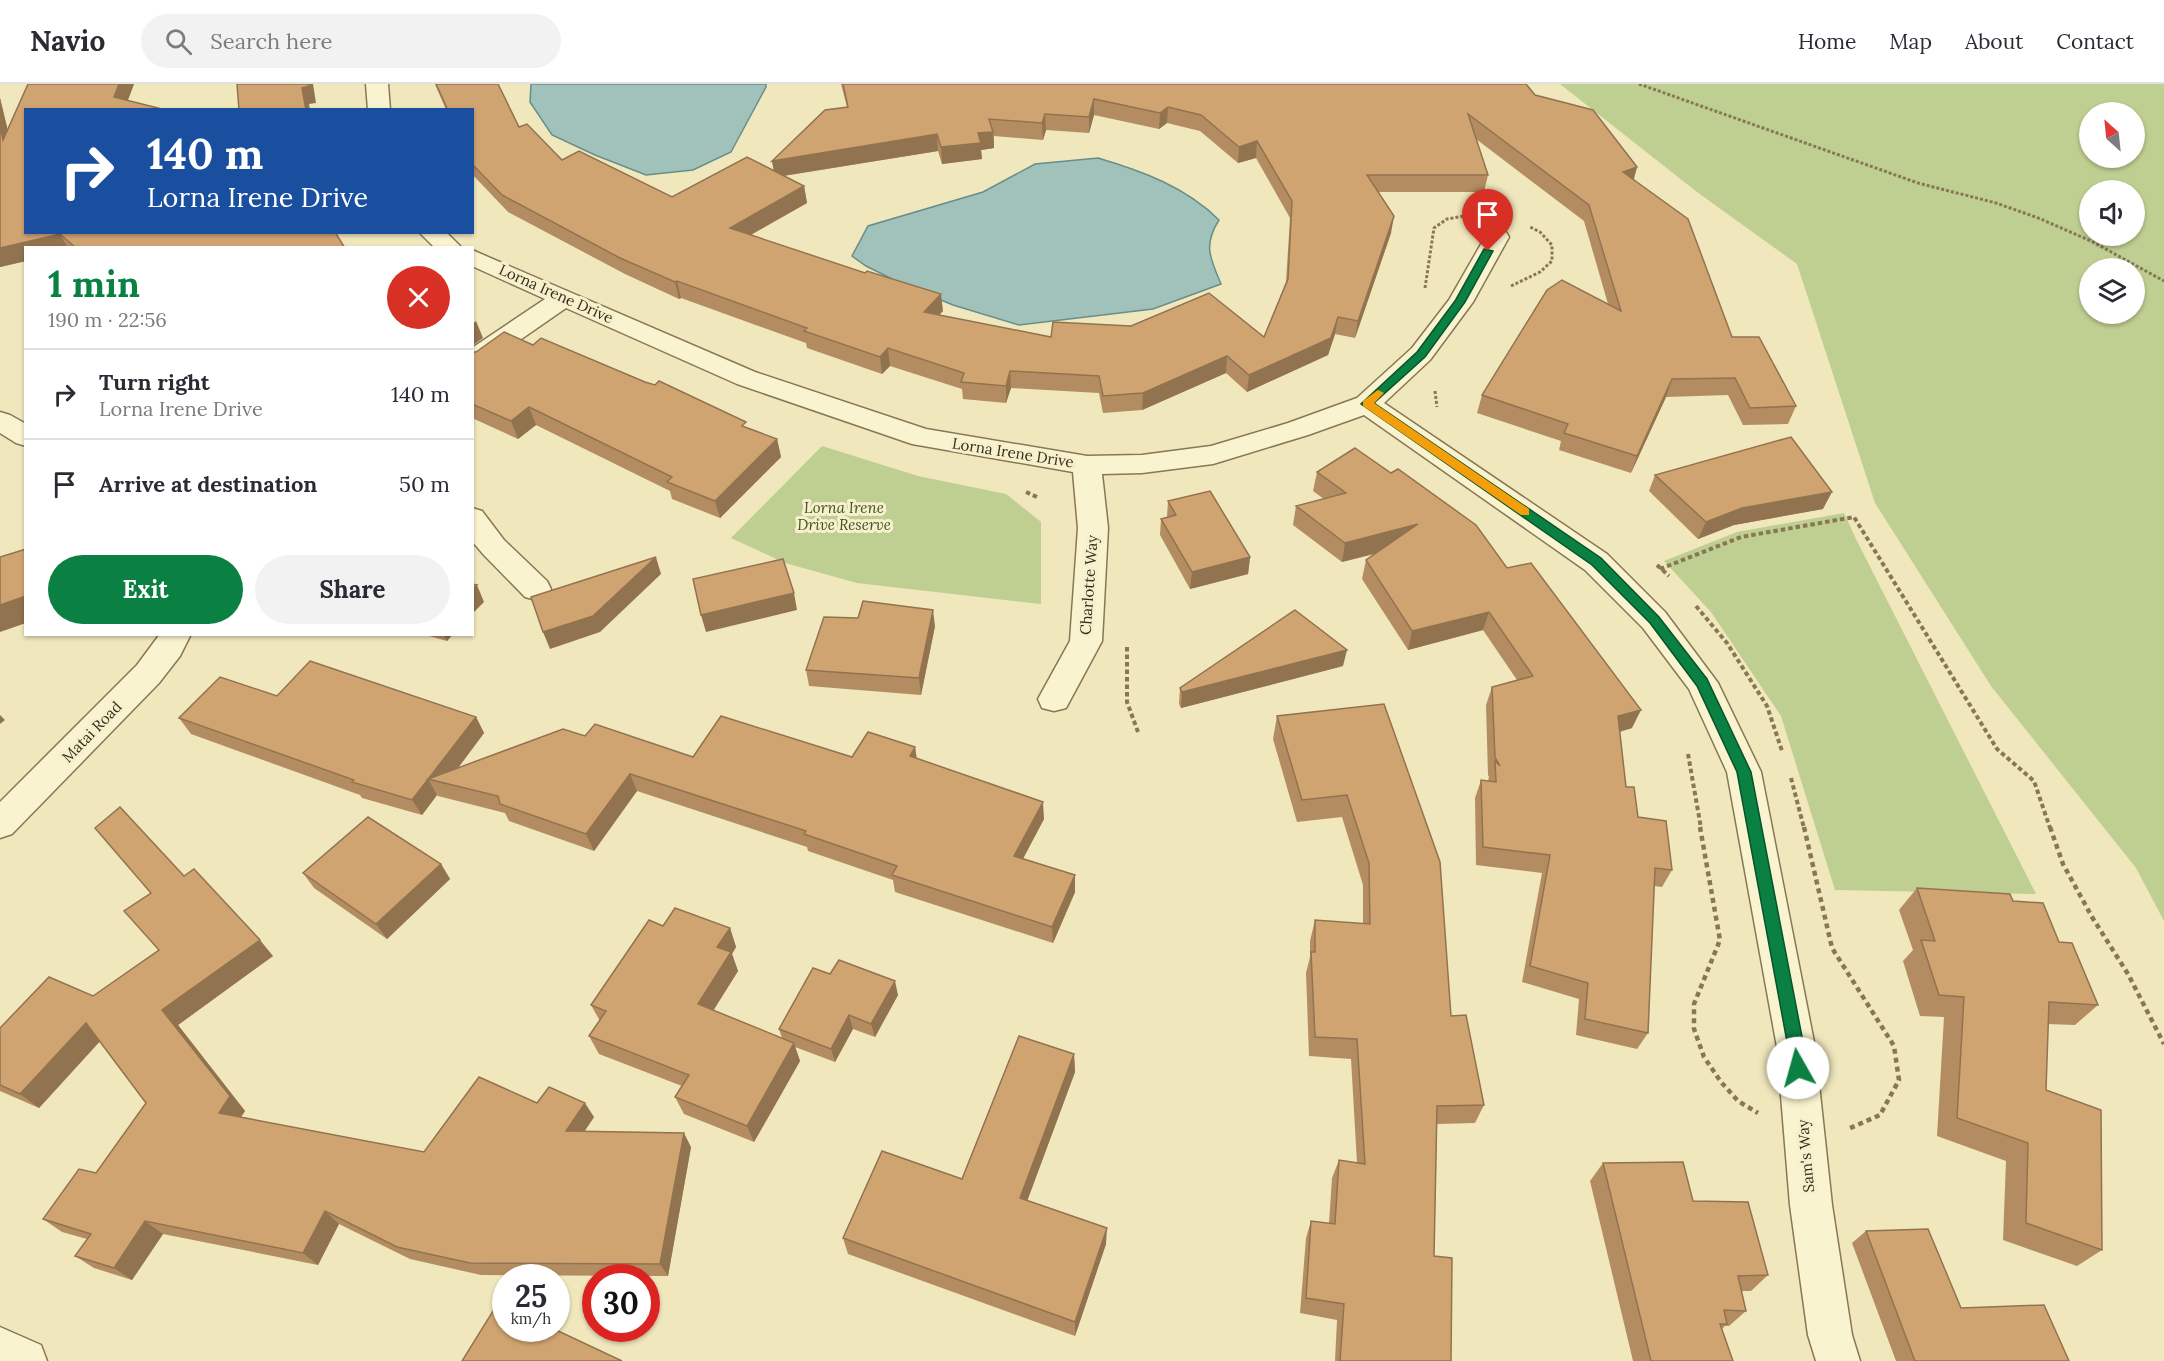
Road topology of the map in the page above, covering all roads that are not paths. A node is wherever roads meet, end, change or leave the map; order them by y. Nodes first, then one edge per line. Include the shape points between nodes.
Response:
1 (377, 84) edge
2 (379, 108) edge
3 (433, 234) edge
4 (1497, 237) dead end
5 (448, 246) edge
6 (474, 258) edge
7 (563, 298) junction
8 (474, 360) edge
9 (1367, 404) junction
10 (0, 421) edge
11 (24, 435) edge
12 (1087, 465) junction
13 (474, 521) edge
14 (536, 589) dead end
15 (175, 636) edge
16 (1054, 699) dead end
17 (0, 824) edge
18 (0, 1349) edge
19 (25, 1361) edge
20 (1838, 1361) edge

1 - 2 street
3 - 5 street
4 - 9 street, Lorna Irene Drive via 1460,302 1421,354
6 - 7 street, Lorna Irene Drive
7 - 8 street
7 - 12 street, Lorna Irene Drive via 746,378 922,438
9 - 12 street, Lorna Irene Drive via 1214,455 1142,464
9 - 20 street, Sam's Way via 1596,562 1654,620 1702,683 1744,772 1796,1047 1811,1205 1828,1323
10 - 11 street
12 - 16 street, Charlotte Way via 1093,528 1086,640
13 - 14 street via 508,563
15 - 17 street, Matai Road via 148,674
18 - 19 street

